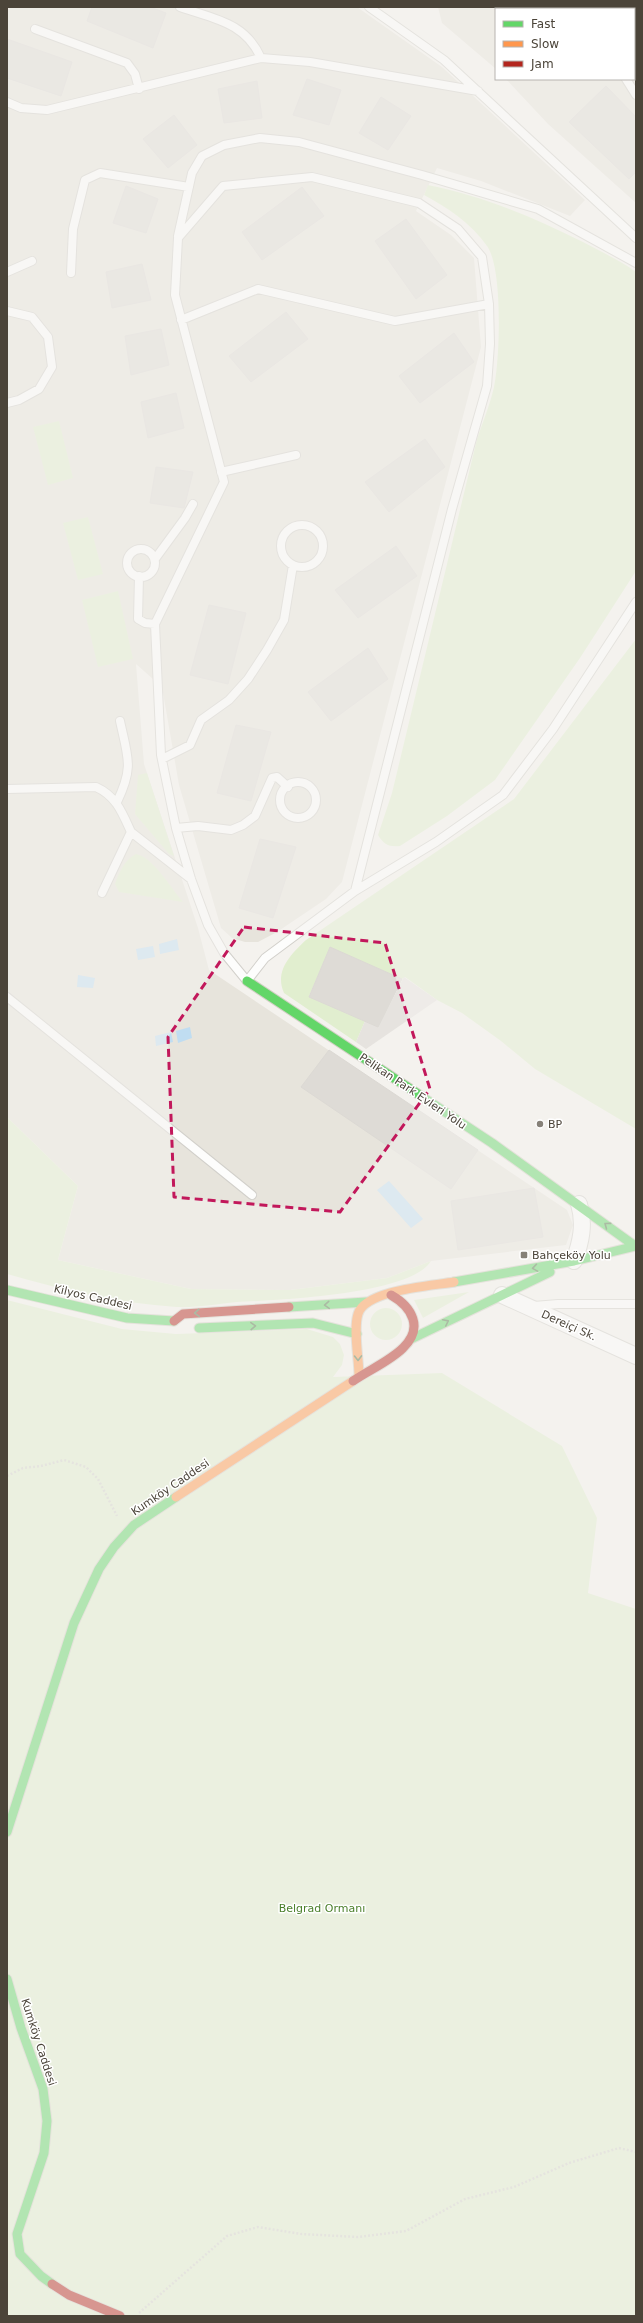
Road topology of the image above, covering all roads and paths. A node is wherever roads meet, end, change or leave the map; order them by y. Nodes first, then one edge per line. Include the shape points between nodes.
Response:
1 (180, 7) edge
2 (369, 7) edge
3 (35, 29) dead end
4 (261, 58) junction
5 (627, 80) edge
6 (139, 89) junction
7 (478, 91) junction
8 (636, 95) edge
9 (7, 102) edge
10 (189, 187) junction
11 (178, 238) junction
12 (636, 238) edge
13 (32, 261) dead end
14 (636, 264) edge
15 (7, 272) edge
16 (71, 273) dead end
17 (489, 304) junction
18 (7, 311) edge
19 (181, 320) junction
20 (7, 403) edge
21 (296, 454) dead end
22 (221, 472) junction
23 (193, 504) dead end
24 (155, 559) junction
25 (292, 565) junction
26 (139, 576) junction
27 (636, 602) edge
28 (155, 624) junction
29 (120, 721) dead end
30 (162, 759) junction
31 (288, 787) junction
32 (7, 789) edge
33 (117, 802) junction
34 (176, 828) junction
35 (130, 832) junction
36 (191, 879) junction
37 (355, 891) junction
38 (102, 893) dead end
39 (247, 981) junction
40 (7, 997) edge
41 (252, 1195) dead end
42 (579, 1204) junction
43 (635, 1246) edge
44 (574, 1262) junction
45 (7, 1290) edge
46 (391, 1295) junction
47 (502, 1295) junction
48 (366, 1302) junction
49 (636, 1304) edge
50 (527, 1306) junction
51 (174, 1321) junction
52 (358, 1337) junction
53 (411, 1339) junction
54 (366, 1347) dead end
55 (393, 1353) junction
56 (379, 1354) dead end
57 (636, 1356) edge
58 (359, 1376) junction
59 (7, 1476) edge
60 (134, 1525) junction
61 (7, 1832) edge
62 (7, 1979) edge
63 (636, 2152) edge
64 (14, 2253) edge
65 (120, 2316) edge
66 (136, 2316) edge

1 - 4 lane via 236,27 255,44
2 - 7 lane via 444,60
3 - 6 lane via 127,64
4 - 6 lane
4 - 7 lane via 310,62
5 - 8 lane
6 - 9 lane via 47,110 21,108
7 - 12 lane
10 - 11 lane
10 - 14 lane via 192,173 202,156 224,145 260,138 299,142 538,210
10 - 16 lane via 100,172 85,180 74,229
11 - 17 lane via 223,186 312,177 419,203 458,229 482,257
11 - 19 lane via 174,295
13 - 15 lane
17 - 19 lane via 395,321 258,289
17 - 37 lane via 487,386 452,509
18 - 20 lane via 32,317 48,338 52,367 39,389
19 - 22 lane
21 - 22 lane
22 - 28 lane via 224,482
23 - 24 lane
24 - 26 lane via 152,572
24 - 26 lane via 146,550 137,550 130,555 129,568
25 - 25 lane via 282,556 283,535 294,526 308,526 314,529 322,541 321,554 306,568
25 - 30 lane via 284,620 248,679 229,700 201,720 190,745
26 - 28 lane via 138,619
27 - 37 lane via 553,729 503,795 436,842
28 - 30 lane
29 - 33 lane via 130,764 126,784
30 - 34 lane
31 - 31 lane via 281,796 282,808 296,818 307,816 315,807 313,790 298,782
31 - 34 lane via 278,777 272,778 255,816 231,830 198,826
32 - 33 lane via 96,787 107,792
33 - 35 lane
34 - 36 lane
35 - 36 lane
35 - 38 lane
36 - 39 lane via 208,925 224,953
37 - 39 lane via 265,958
39 - 42 street, Pelikan Park Evleri Yolu
40 - 41 lane
43 -> 42 street, Pelikan Park Evleri Yolu
42 - 44 street via 582,1226 580,1245
43 - 44 street
44 -> 46 street via 506,1272
44 - 47 street, Kumköy Caddesi
45 - 51 street, Kilyos Caddesi via 127,1318
46 - 48 street via 377,1296
46 - 53 street via 407,1306 413,1316 414,1329
47 - 50 street, Dereiçi Sk.
53 -> 47 street, Kumköy Caddesi
48 -> 51 street via 183,1314
48 - 52 street via 359,1310 355,1323
49 - 50 lane
50 - 57 street, Dereiçi Sk.
51 -> 52 street via 187,1328 313,1323
52 - 54 street
52 -> 58 street
53 - 55 street, Kumköy Caddesi via 403,1348
55 - 56 street
55 - 58 street, Kumköy Caddesi
58 - 60 street, Kumköy Caddesi
59 - 60 path via 23,1468 64,1460 86,1467 98,1479 118,1518
60 - 61 street, Kumköy Caddesi via 99,1569 74,1623
62 - 64 street, Kumköy Caddesi via 43,2089 46,2121 44,2152 17,2234
63 - 66 path via 619,2148 569,2163 514,2187 465,2199 406,2230 358,2236 302,2234 258,2227 227,2236
64 - 65 street, Kumköy Caddesi via 69,2295

